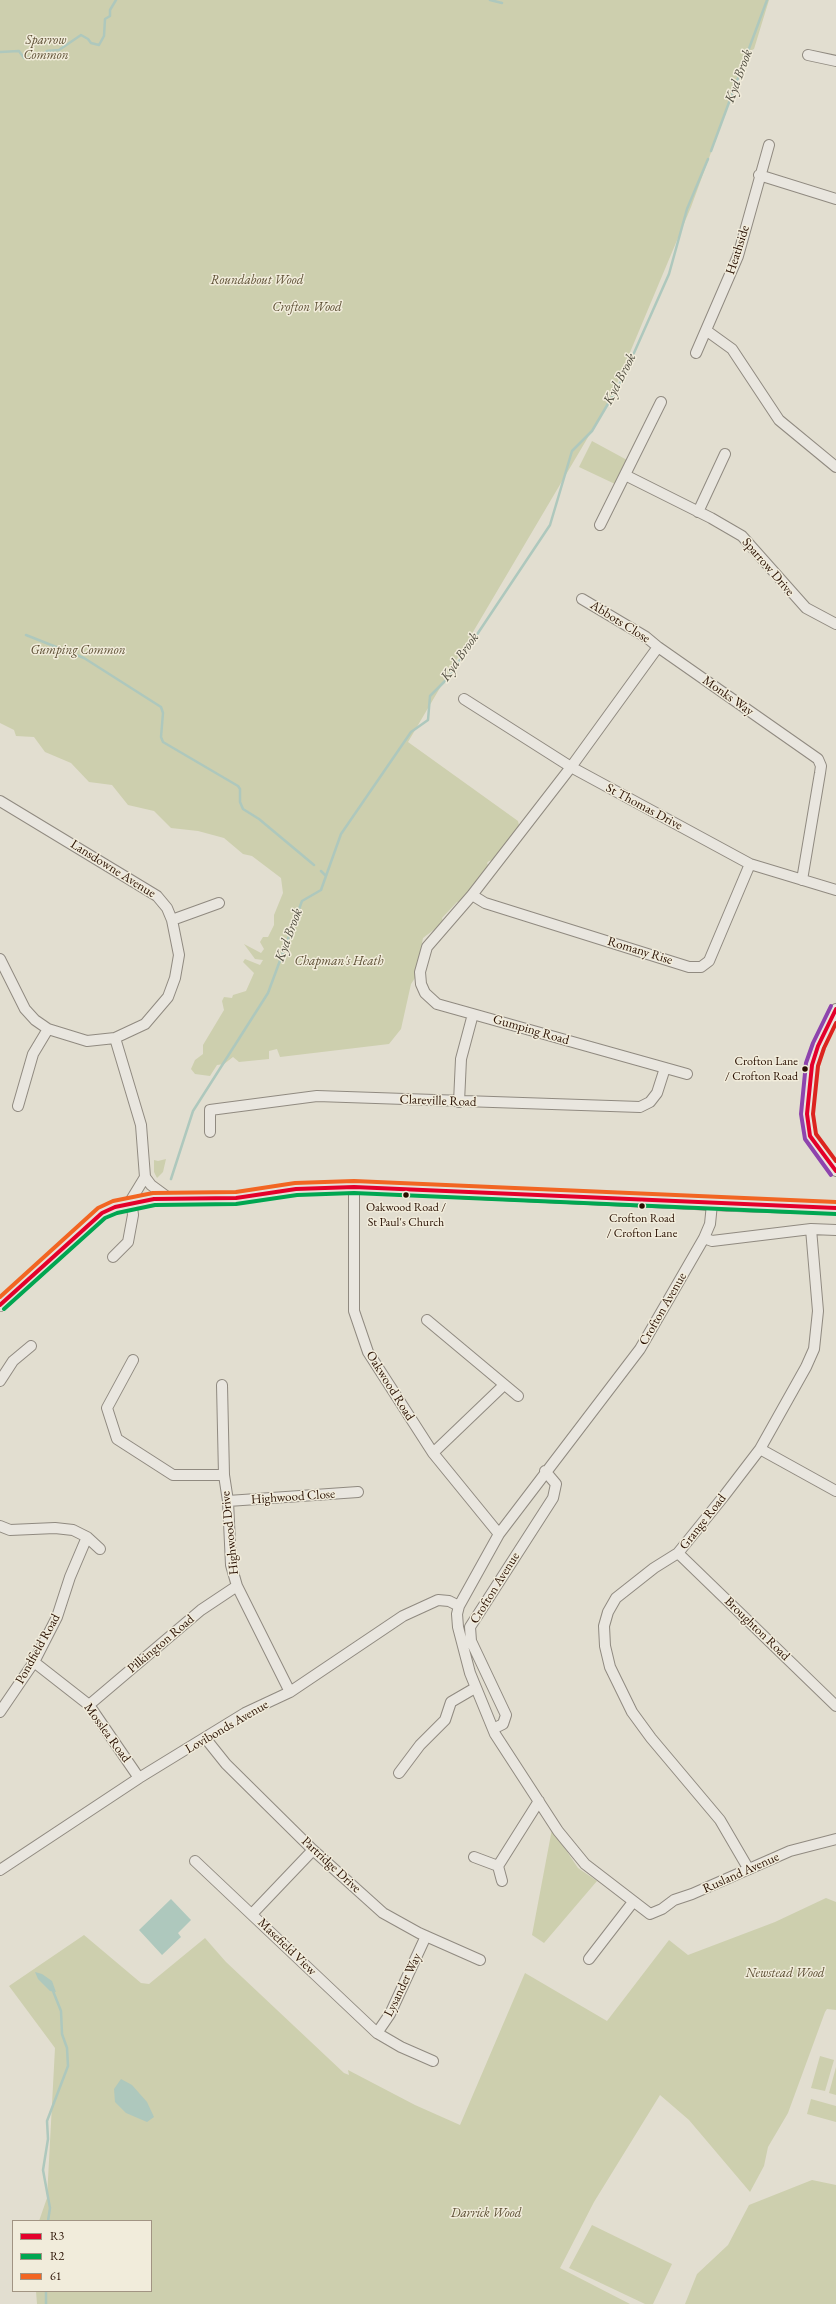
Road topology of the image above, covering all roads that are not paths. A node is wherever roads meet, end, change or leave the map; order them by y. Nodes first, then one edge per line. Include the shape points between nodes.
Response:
1 (808, 55) dead end
2 (836, 61) edge
3 (769, 144) dead end
4 (759, 175) junction
5 (836, 199) edge
6 (707, 331) junction
7 (696, 352) dead end
8 (661, 402) dead end
9 (725, 454) dead end
10 (836, 468) edge
11 (625, 475) junction
12 (698, 512) junction
13 (600, 525) dead end
14 (582, 599) dead end
15 (836, 624) edge
16 (658, 647) junction
17 (464, 700) dead end
18 (571, 767) junction
19 (0, 802) edge
20 (750, 864) junction
21 (802, 880) junction
22 (836, 890) edge
23 (472, 895) junction
24 (219, 903) dead end
25 (172, 920) junction
26 (0, 959) edge
27 (836, 1009) edge
28 (473, 1014) junction
29 (48, 1029) junction
30 (115, 1038) junction
31 (665, 1068) junction
32 (687, 1074) dead end
33 (459, 1102) junction
34 (18, 1106) dead end
35 (210, 1132) dead end
36 (836, 1171) edge
37 (145, 1177) junction
38 (354, 1187) junction
39 (170, 1199) junction
40 (131, 1203) junction
41 (712, 1204) junction
42 (836, 1208) edge
43 (811, 1229) junction
44 (836, 1230) edge
45 (704, 1238) junction
46 (113, 1257) dead end
47 (0, 1305) edge
48 (427, 1320) dead end
49 (31, 1346) dead end
50 (133, 1360) dead end
51 (0, 1381) edge
52 (222, 1385) dead end
53 (504, 1385) junction
54 (518, 1396) dead end
55 (760, 1449) junction
56 (433, 1452) junction
57 (545, 1471) junction
58 (224, 1475) junction
59 (836, 1491) edge
60 (358, 1492) dead end
61 (228, 1501) junction
62 (0, 1526) edge
63 (499, 1534) junction
64 (88, 1538) junction
65 (100, 1549) dead end
66 (678, 1553) junction
67 (237, 1586) junction
68 (459, 1606) junction
69 (34, 1662) junction
70 (476, 1688) junction
71 (290, 1692) junction
72 (89, 1705) junction
73 (836, 1705) edge
74 (0, 1712) edge
75 (493, 1729) junction
76 (206, 1739) junction
77 (399, 1773) dead end
78 (139, 1778) junction
79 (540, 1802) junction
80 (836, 1839) edge
81 (313, 1850) junction
82 (474, 1857) dead end
83 (195, 1861) dead end
84 (498, 1866) junction
85 (748, 1868) junction
86 (0, 1870) edge
87 (502, 1881) dead end
88 (633, 1902) junction
89 (252, 1914) junction
90 (650, 1914) joint
91 (426, 1936) junction
92 (589, 1958) dead end
93 (480, 1960) dead end
94 (377, 2033) junction
95 (433, 2061) dead end

1 - 2 street
3 - 4 street, Heathside
4 - 5 street
4 - 6 street, Heathside via 738,256
6 - 7 street, Heathside
6 - 10 street via 732,349 779,420
8 - 11 street
9 - 12 street
11 - 12 street, Sparrow Drive
11 - 13 street
12 - 15 street, Sparrow Drive via 742,536 806,608
14 - 16 street, Abbots Close via 646,637
16 - 18 street
16 - 21 street, Monks Way via 818,759 821,766
17 - 18 street, St Thomas Drive
18 - 20 street, St Thomas Drive
18 - 23 street
19 - 25 street, Lansdowne Avenue via 147,889 167,908
20 - 21 street, St Thomas Drive
20 - 23 street, Romany Rise via 709,961 700,966 689,966 486,903
21 - 22 street, St Thomas Drive
23 - 28 street, Gumping Road via 427,946 420,972 425,993 437,1004
24 - 25 street
25 - 30 street, Lansdowne Avenue via 179,955 168,997 145,1024
26 - 29 street via 25,1009
27 - 36 street via 818,1046 812,1066 807,1126 813,1141
28 - 31 street, Gumping Road
28 - 33 street via 461,1059
29 - 30 street, Lansdowne Avenue via 87,1041
29 - 34 street via 33,1054
30 - 37 street via 141,1125
31 - 32 street, Gumping Road
31 - 33 street, Clareville Road via 657,1093 650,1102 640,1107
33 - 35 street, Clareville Road via 316,1096 210,1110
37 - 39 street via 151,1185
37 - 40 street via 132,1196
38 - 39 main road via 296,1189 236,1198
38 - 41 main road
38 - 56 street, Oakwood Road via 354,1311 368,1352
39 - 40 main road
40 - 46 street via 133,1215 128,1242
40 - 47 main road via 102,1213
41 - 42 main road
41 - 45 street, Crofton Avenue via 710,1224
43 - 44 street
43 - 45 street via 712,1241
43 - 55 street, Grange Road via 818,1312 814,1349
45 - 57 street, Crofton Avenue via 640,1349
48 - 53 street
49 - 51 street via 13,1361
50 - 58 street via 108,1408 117,1439 173,1475
52 - 58 street, Highwood Drive
53 - 54 street
53 - 56 street
55 - 59 street
55 - 66 street, Grange Road
56 - 63 street, Oakwood Road
57 - 63 street, Crofton Avenue
57 - 75 street, Crofton Avenue via 556,1484 553,1498 470,1627 471,1641 506,1715 503,1724
58 - 61 street, Highwood Drive
60 - 61 street, Highwood Close
61 - 67 street, Highwood Drive via 231,1565
62 - 64 street via 10,1530 73,1530
63 - 68 street, Crofton Avenue
64 - 65 street
64 - 69 street, Pondfield Road via 70,1576 57,1617
66 - 73 street, Broughton Road
66 - 85 street, Grange Road via 616,1598 604,1626 605,1646 610,1667 632,1712 720,1820
67 - 71 street, Highwood Drive
67 - 72 street, Pilkington Road via 201,1610
68 - 70 street, Crofton Avenue via 458,1628
68 - 71 street, Lovibonds Avenue via 449,1601 438,1600 428,1603 403,1616
69 - 72 street, Mosslea Road
69 - 74 street, Pondfield Road
70 - 75 street, Crofton Avenue
70 - 77 street via 452,1702 445,1720
71 - 76 street, Lovibonds Avenue via 245,1714
72 - 78 street, Mosslea Road
75 - 79 street, Crofton Avenue
76 - 78 street, Lovibonds Avenue
76 - 81 street, Partridge Drive via 226,1764
78 - 86 street, Lovibonds Avenue
79 - 84 street
79 - 88 street, Crofton Avenue via 558,1831 585,1864
80 - 85 street, Rusland Avenue via 790,1851
81 - 89 street
81 - 91 street, Partridge Drive via 383,1913
82 - 84 street
83 - 89 street, Masefield View
84 - 87 street
85 - 90 street, Rusland Avenue via 674,1900
88 - 90 street, Crofton Avenue
88 - 92 street
89 - 94 street, Masefield View
91 - 93 street, Partridge Drive
91 - 94 street, Lysander Way via 390,2014
94 - 95 street, Masefield View

